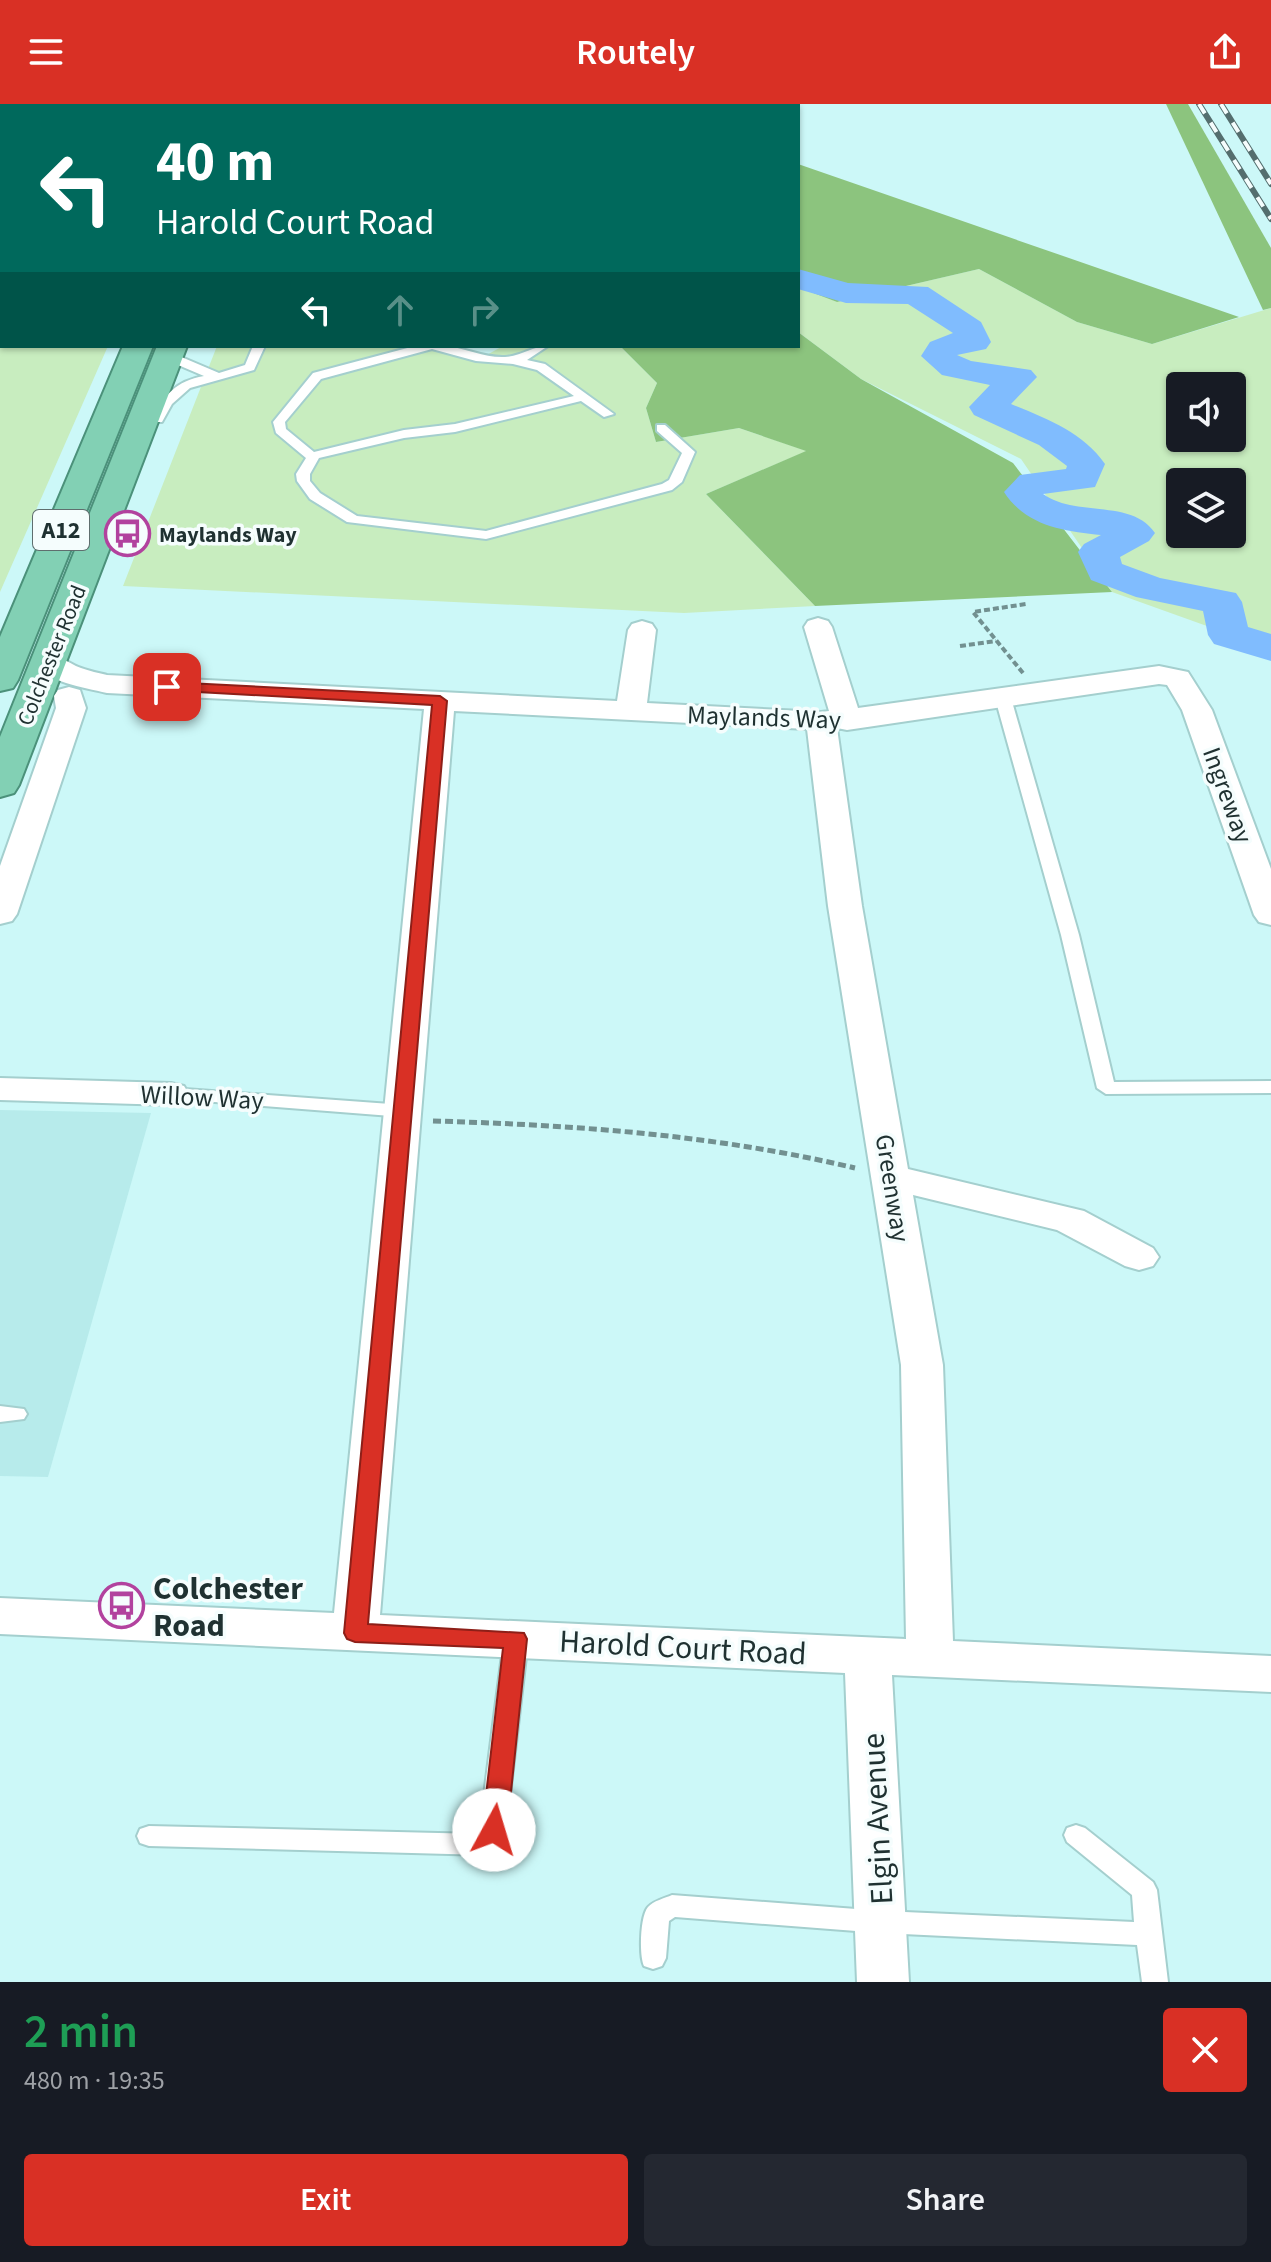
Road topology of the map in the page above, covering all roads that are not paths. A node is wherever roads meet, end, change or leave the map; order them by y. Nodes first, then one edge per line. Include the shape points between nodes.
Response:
1 (116, 348) edge
2 (258, 348) edge
3 (421, 348) edge
4 (442, 348) edge
5 (540, 348) edge
6 (159, 349) edge
7 (515, 360) junction
8 (215, 376) junction
9 (123, 382) junction
10 (583, 397) junction
11 (608, 414) dead end
12 (661, 428) dead end
13 (312, 456) junction
14 (128, 461) junction
15 (818, 627) dead end
16 (642, 630) dead end
17 (2, 670) edge
18 (1178, 678) joint
19 (62, 680) junction
20 (1003, 698) junction
21 (440, 701) junction
22 (631, 712) junction
23 (834, 721) junction
24 (0, 785) edge
25 (0, 914) edge
26 (1271, 915) edge
27 (1271, 1087) edge
28 (0, 1089) edge
29 (171, 1094) joint
30 (404, 1116) junction
31 (891, 1177) junction
32 (1139, 1257) dead end
33 (0, 1616) edge
34 (355, 1633) junction
35 (516, 1639) junction
36 (868, 1656) junction
37 (930, 1657) junction
38 (1271, 1674) edge
39 (1076, 1835) dead end
40 (149, 1836) dead end
41 (882, 1922) junction
42 (1148, 1934) junction
43 (653, 1958) dead end
44 (883, 1982) edge
45 (1155, 1982) edge

1 - 9 highway
2 - 8 lane via 250,367
3 - 13 lane via 313,380 278,426
4 - 7 lane via 478,358
5 - 7 lane
6 - 8 lane
6 - 9 highway, Colchester Road / A12
6 - 14 highway, Colchester Road / A12
7 - 10 lane via 541,367
8 - 14 lane via 171,393
9 - 17 highway, Colchester Road / A12
10 - 11 lane
10 - 13 lane
12 - 13 lane via 689,452 671,485 486,535 341,516 301,480
14 - 19 highway, Colchester Road / A12
15 - 23 street, Greenway
16 - 22 street
18 - 20 street, Maylands Way via 1159,675
18 - 26 street, Ingreway via 1197,710
19 - 21 street, Maylands Way
19 - 24 highway, Colchester Road / A12 via 23,725
19 - 25 street, Colchester Road via 71,708
20 - 23 street, Maylands Way
20 - 27 lane via 1070,935 1106,1088
21 - 22 street, Maylands Way
21 - 30 street
22 - 23 street, Maylands Way
23 - 31 street, Greenway via 845,906
28 - 29 street, Willow Way
29 - 30 lane, Willow Way
30 - 34 street
31 - 32 street via 1070,1220
31 - 37 street, Greenway via 922,1365
33 - 34 street, Harold Court Road
34 - 35 street, Harold Court Road
35 - 36 street, Harold Court Road
35 - 40 lane via 494,1830 486,1845
36 - 37 street, Harold Court Road
36 - 41 street, Elgin Avenue
37 - 38 street, Harold Court Road
39 - 42 lane via 1144,1890
41 - 42 lane
41 - 43 lane via 672,1906 657,1915
41 - 44 street, Elgin Avenue
42 - 45 lane

